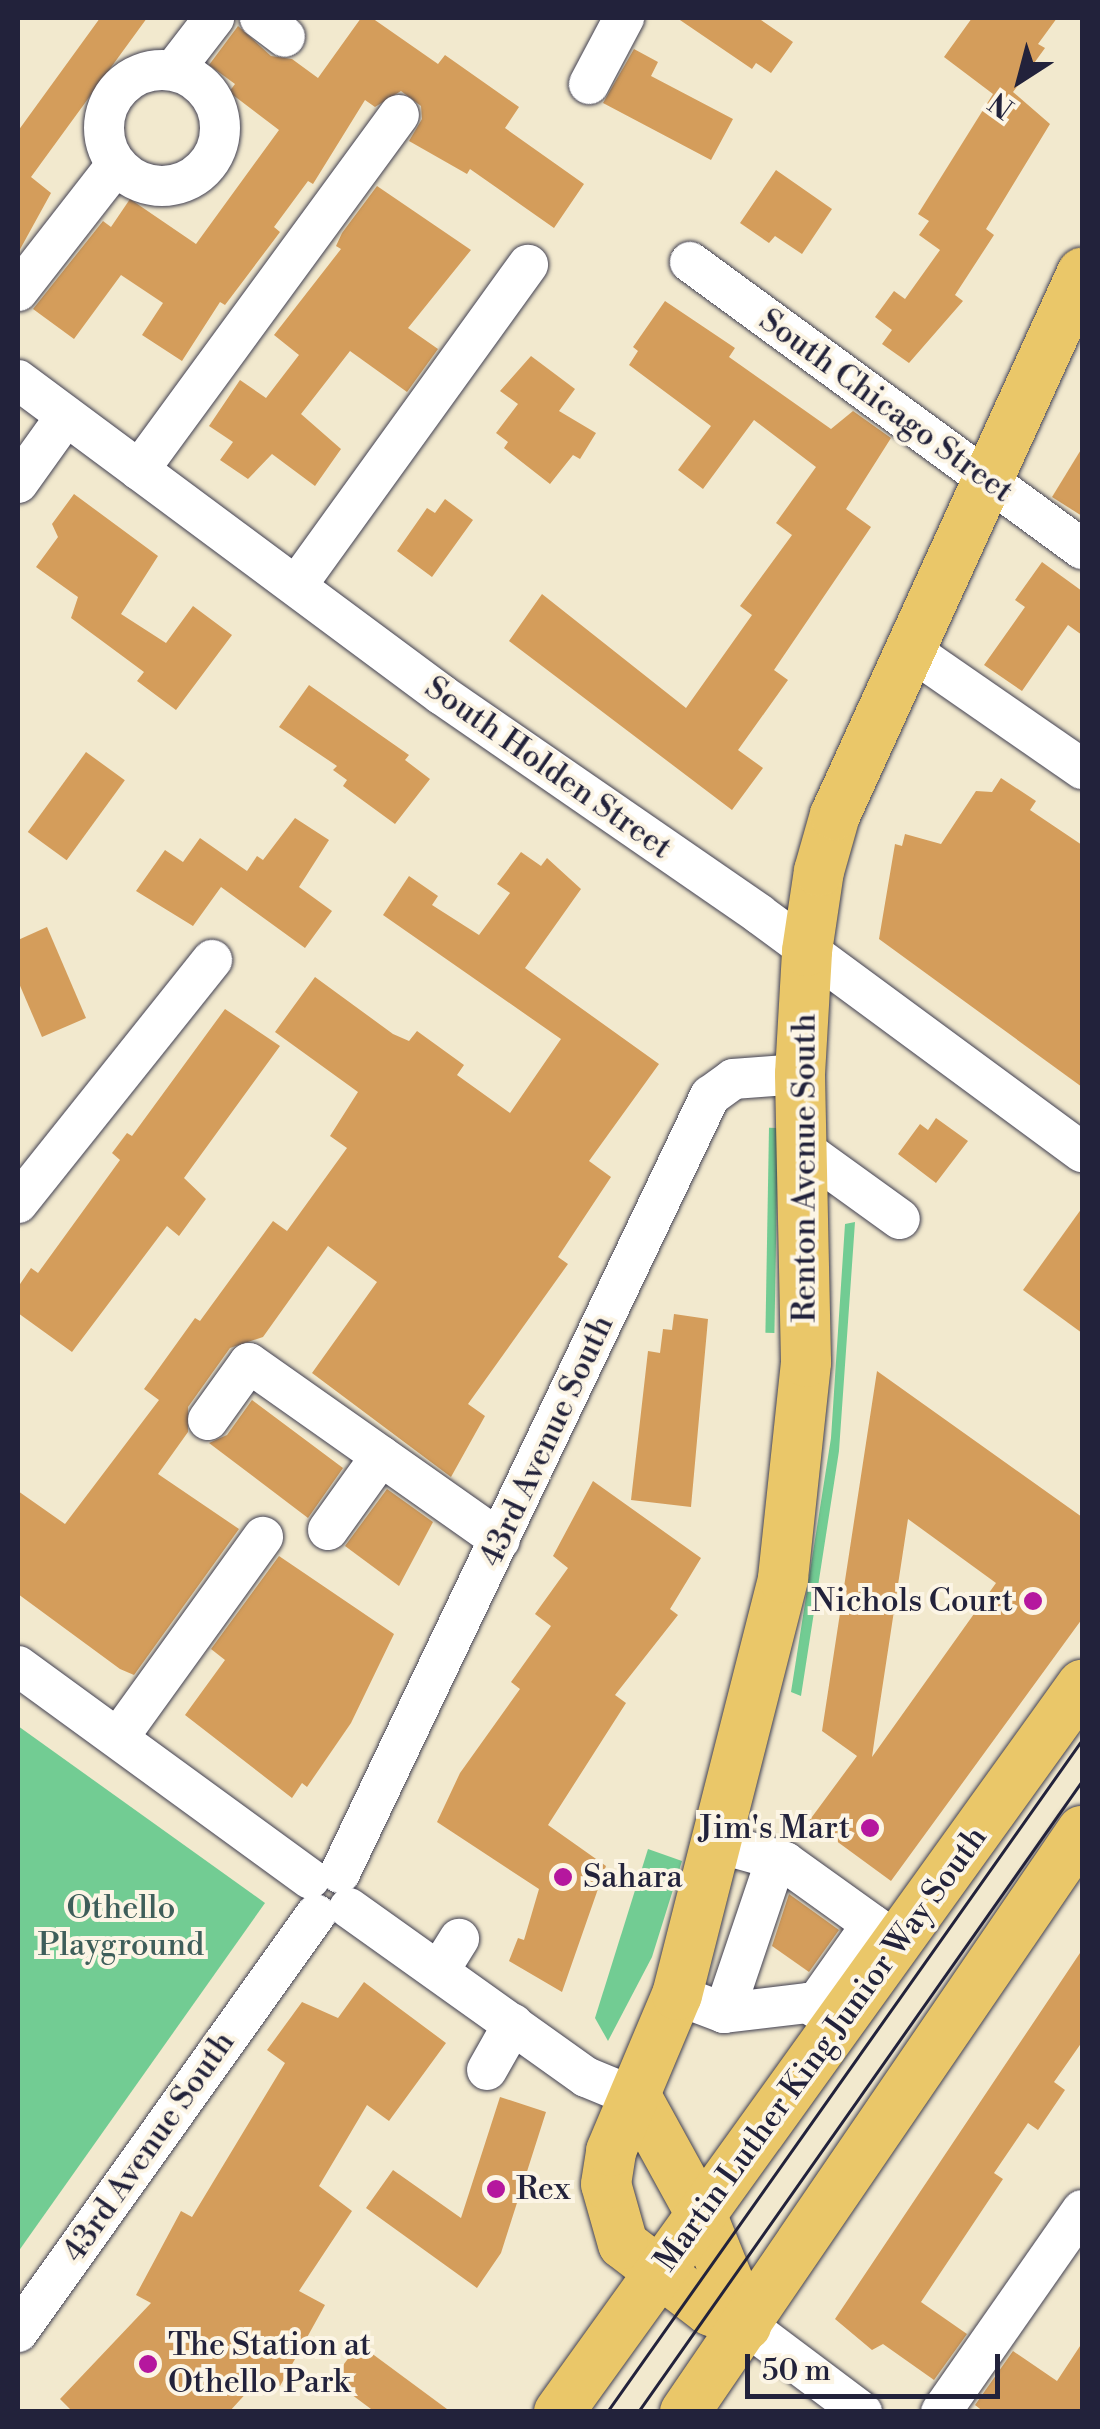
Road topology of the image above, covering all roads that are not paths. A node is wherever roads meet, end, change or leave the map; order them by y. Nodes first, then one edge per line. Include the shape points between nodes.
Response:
1 (214, 18) edge
2 (624, 18) edge
3 (174, 70) junction
4 (589, 84) dead end
5 (399, 115) dead end
6 (116, 164) junction
7 (690, 262) dead end
8 (528, 265) dead end
9 (18, 291) edge
10 (1078, 298) edge
11 (18, 380) edge
12 (66, 416) junction
13 (139, 470) junction
14 (989, 481) junction
15 (18, 484) edge
16 (1082, 549) edge
17 (297, 585) junction
18 (910, 648) junction
19 (1082, 770) edge
20 (806, 951) junction
21 (212, 960) dead end
22 (800, 1074) junction
23 (800, 1147) junction
24 (1082, 1152) edge
25 (18, 1202) edge
26 (900, 1219) dead end
27 (208, 1420) dead end
28 (381, 1456) junction
29 (328, 1530) dead end
30 (263, 1537) dead end
31 (500, 1540) junction
32 (18, 1666) edge
33 (1082, 1686) edge
34 (118, 1738) junction
35 (1082, 1831) edge
36 (718, 1843) junction
37 (776, 1859) junction
38 (329, 1893) junction
39 (885, 1934) junction
40 (676, 1994) junction
41 (724, 2014) junction
42 (827, 2015) junction
43 (514, 2024) junction
44 (487, 2070) dead end
45 (637, 2098) junction
46 (1082, 2210) edge
47 (702, 2216) junction
48 (660, 2273) junction
49 (746, 2324) junction
50 (18, 2332) edge
51 (559, 2412) edge
52 (685, 2412) edge
53 (862, 2412) edge
54 (941, 2412) edge

1 - 3 street
2 - 4 street
3 - 6 street via 149,70 115,92 103,126
3 - 6 street via 193,77 218,109 218,145 209,164 175,185 151,185
5 - 13 street
6 - 9 street
7 - 14 street, South Chicago Street
8 - 17 street
10 - 14 main road, Renton Avenue South
11 - 12 street, South Holden Street
12 - 13 street, South Holden Street
12 - 15 street
13 - 17 street, South Holden Street
14 - 16 street, South Chicago Street
14 - 18 main road, Renton Avenue South
17 - 20 street, South Holden Street
18 - 19 street
18 - 20 main road, Renton Avenue South via 835,815
20 - 22 main road, Renton Avenue South
20 - 24 street, South Holden Street
21 - 25 street
22 - 23 main road, Renton Avenue South
22 - 31 street, 43rd Avenue South via 733,1079 710,1096
23 - 26 street
23 - 36 main road, Renton Avenue South via 806,1362 801,1458 783,1578
27 - 28 street via 249,1362
28 - 29 street
28 - 31 street
30 - 34 street
31 - 38 street, 43rd Avenue South
32 - 34 street
33 - 39 main road, Martin Luther King Junior Way South
34 - 38 street
35 - 49 main road
36 - 37 street
36 - 40 main road, Renton Avenue South
37 - 39 street
37 - 41 street
38 - 43 street via 449,1955
38 - 50 street, 43rd Avenue South
39 - 42 main road, Martin Luther King Junior Way South
40 - 41 street
40 - 45 main road, Renton Avenue South
41 - 42 street
42 - 47 main road, Martin Luther King Junior Way South
43 - 44 street
43 - 45 street via 586,2078
45 - 47 main road
45 - 48 main road, Renton Avenue South via 612,2151 609,2209 623,2244
46 - 54 street
47 - 48 main road, Martin Luther King Junior Way South
47 - 49 main road
48 - 49 main road, Renton Avenue South via 709,2310
48 - 51 main road, Martin Luther King Junior Way South
49 - 52 main road
49 - 53 street

